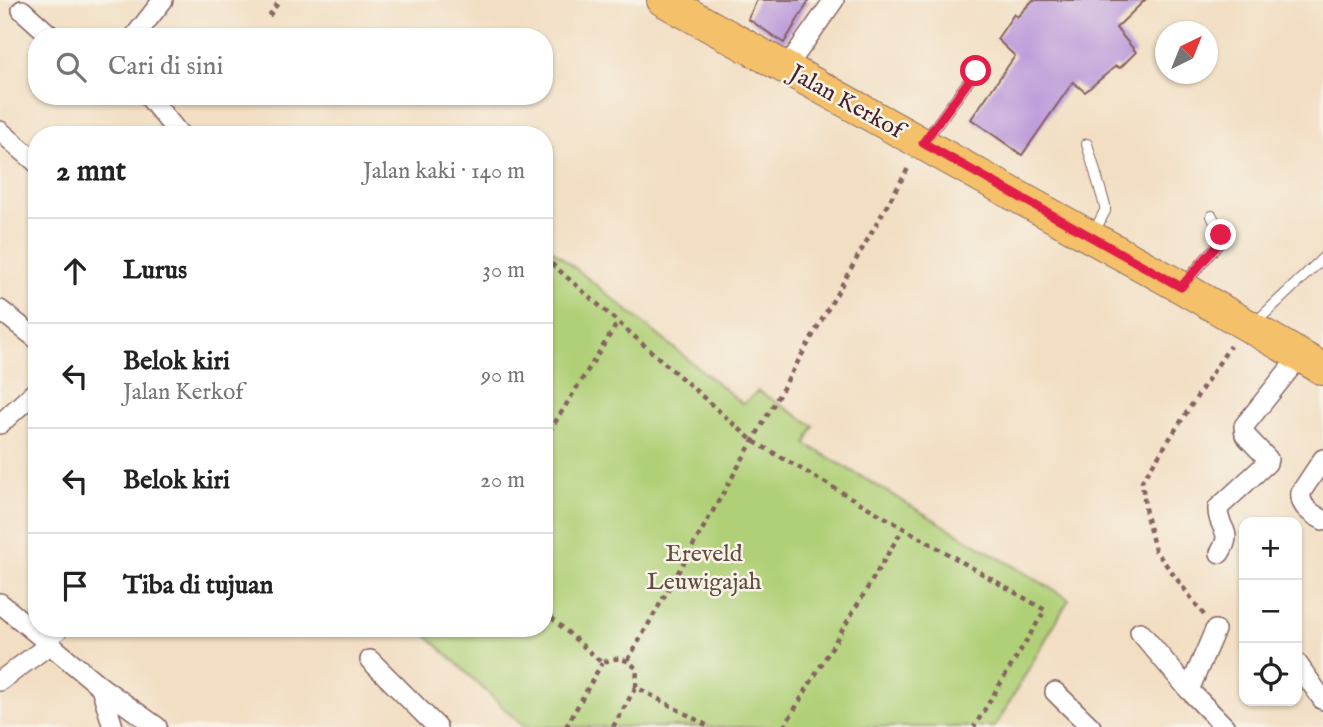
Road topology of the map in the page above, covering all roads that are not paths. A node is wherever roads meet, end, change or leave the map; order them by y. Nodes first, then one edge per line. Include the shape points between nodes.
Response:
1 (163, 0) edge
2 (663, 0) edge
3 (834, 0) edge
4 (22, 10) dead end
5 (42, 28) edge
6 (141, 28) edge
7 (786, 68) junction
8 (976, 71) dead end
9 (155, 105) edge
10 (173, 126) edge
11 (0, 131) edge
12 (923, 143) junction
13 (1087, 144) dead end
14 (28, 155) edge
15 (1212, 216) dead end
16 (1091, 237) junction
17 (1323, 258) edge
18 (1181, 287) junction
19 (0, 310) edge
20 (1247, 326) junction
21 (28, 332) edge
22 (1311, 362) edge
23 (28, 398) edge
24 (0, 424) edge
25 (1323, 458) edge
26 (1323, 520) edge
27 (1220, 553) dead end
28 (0, 603) edge
29 (28, 627) edge
30 (1214, 630) road end
31 (1140, 632) dead end
32 (40, 637) edge
33 (57, 637) edge
34 (49, 645) junction
35 (370, 660) dead end
36 (1302, 670) edge
37 (0, 681) edge
38 (101, 687) junction
39 (1189, 690) junction
40 (1055, 692) dead end
41 (1323, 700) edge
42 (113, 727) edge
43 (158, 727) edge
44 (437, 727) edge
45 (1091, 727) edge
46 (1225, 727) edge

1 - 6 street
2 - 7 main road, Jalan Kerkof
3 - 7 street
4 - 5 street
7 - 12 main road, Jalan Kerkof
8 - 12 lane
9 - 10 street
11 - 14 street
12 - 16 main road, Jalan Kerkof
13 - 16 lane via 1105,206
15 - 18 lane via 1220,242
16 - 18 main road, Jalan Kerkof
17 - 20 lane
18 - 20 main road, Jalan Kerkof
19 - 21 street
20 - 22 main road, Jalan Kerkof
22 - 27 street via 1244,426 1245,435 1268,458 1218,508 1227,537
23 - 24 street
25 - 26 street via 1300,498 1309,512
28 - 29 street
30 - 39 street
31 - 39 street
32 - 34 street
33 - 34 lane
34 - 37 street
34 - 38 street
35 - 44 street
36 - 41 street
38 - 42 street
38 - 43 street
39 - 46 street
40 - 45 street

